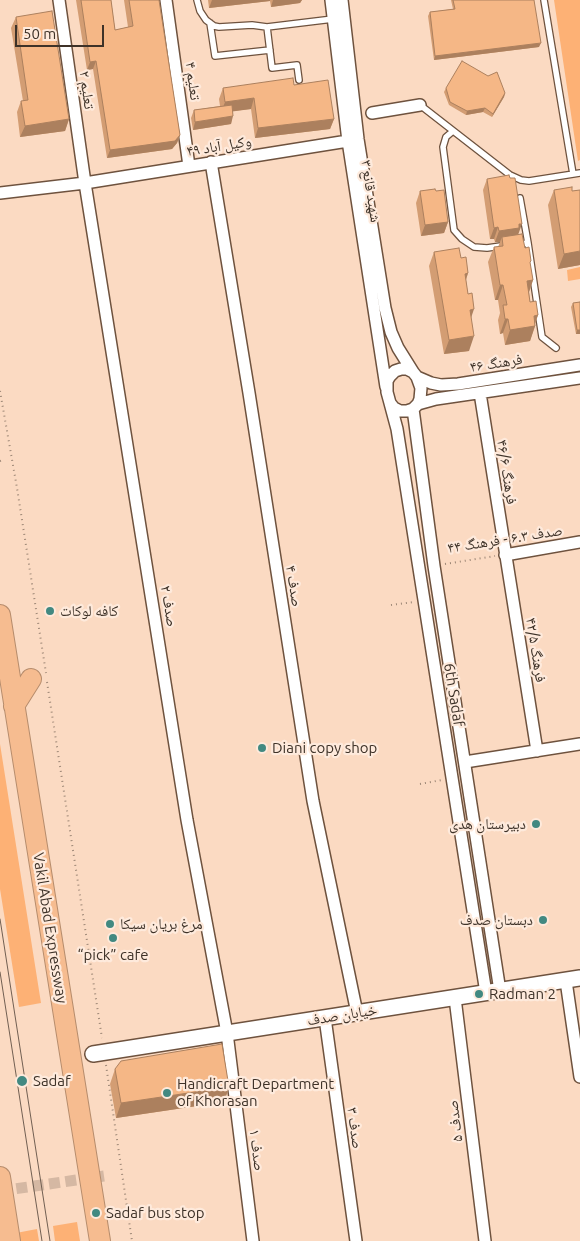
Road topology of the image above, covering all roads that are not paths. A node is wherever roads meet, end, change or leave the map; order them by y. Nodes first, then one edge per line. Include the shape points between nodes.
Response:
1 (59, 0) edge
2 (166, 0) edge
3 (197, 0) edge
4 (331, 0) edge
5 (342, 0) edge
6 (544, 0) edge
7 (333, 19) junction
8 (210, 23) junction
9 (267, 27) junction
10 (270, 50) junction
11 (299, 80) dead end
12 (420, 105) joint
13 (372, 113) dead end
14 (453, 131) junction
15 (353, 140) junction
16 (211, 162) junction
17 (190, 166) junction
18 (580, 173) edge
19 (573, 174) junction
20 (85, 183) junction
21 (0, 192) edge
22 (520, 198) edge
23 (528, 243) junction
24 (556, 348) dead end
25 (580, 366) edge
26 (415, 375) junction
27 (580, 378) edge
28 (386, 387) junction
29 (480, 394) junction
30 (390, 403) junction
31 (415, 407) junction
32 (580, 542) edge
33 (505, 555) junction
34 (0, 615) edge
35 (444, 625) junction
36 (428, 627) junction
37 (31, 679) dead end
38 (14, 706) junction
39 (580, 744) edge
40 (537, 751) junction
41 (465, 762) junction
42 (573, 980) edge
43 (493, 992) junction
44 (455, 998) junction
45 (357, 1013) junction
46 (325, 1018) junction
47 (227, 1033) junction
48 (98, 1053) road end
49 (580, 1077) edge
50 (0, 1177) edge
51 (10, 1241) edge
52 (100, 1241) edge
53 (253, 1241) edge
54 (356, 1241) edge
55 (485, 1241) edge

1 - 20 street, تعلیم ۲
2 - 17 street, تعلیم ۴
3 - 8 lane via 200,11
4 - 7 street, شهید قانع ۳
5 - 15 street, شهید قانع ۳
6 - 19 lane
7 - 9 lane
7 - 15 street, شهید قانع ۳
8 - 9 lane via 219,27
8 - 10 lane via 215,56
9 - 10 lane
10 - 11 lane via 272,68 297,65
12 - 13 street
12 - 14 lane
14 - 19 lane via 521,180
14 - 23 lane via 446,137 443,147 454,230 474,248
15 - 16 street, وکیل آباد ۴۹
15 - 26 street, شهید قانع ۳ via 391,332
15 - 28 street, شهید قانع ۳
16 - 17 street, وکیل آباد ۴۹
16 - 45 street, صدف ۴ via 313,801
17 - 20 street, وکیل آباد ۴۹
18 - 19 lane
20 - 21 street, وکیل آباد ۴۹
20 - 47 street, صدف ۲ via 187,820
22 - 23 lane
23 - 24 lane via 542,337
25 - 26 street, فرهنگ ۴۶ via 441,386
26 - 28 street via 407,370 394,371
26 - 31 street via 420,382 421,393
27 - 29 street, فرهنگ ۴۶
28 - 30 street
29 - 31 street, فرهنگ ۴۶ via 436,399
29 - 33 street, فرهنگ ۴۶/۶
30 - 31 street via 400,410
30 - 36 street, 6th Sadaf via 397,429
31 - 35 street, 6th Sadaf
32 - 33 street, صدف ۶.۳ - فرهنگ ۴۴
33 - 40 street, فرهنگ ۴۲/۵
34 - 38 highway, Vakil Abad Expressway
35 - 36 street
35 - 41 street, 6th Sadaf
36 - 43 street, 6th Sadaf via 452,779
37 - 38 highway
38 - 52 highway, Vakil Abad Expressway
39 - 40 street
40 - 41 street
41 - 43 street, 6th Sadaf
42 - 43 street, خیابان صدف
42 - 49 street
43 - 44 street, خیابان صدف
44 - 45 street, خیابان صدف
44 - 55 street, صدف ۵
45 - 46 street, خیابان صدف
46 - 47 street, خیابان صدف
46 - 54 street, صدف ۳
47 - 48 street, خیابان صدف
47 - 53 street, صدف ۱
50 - 51 highway

